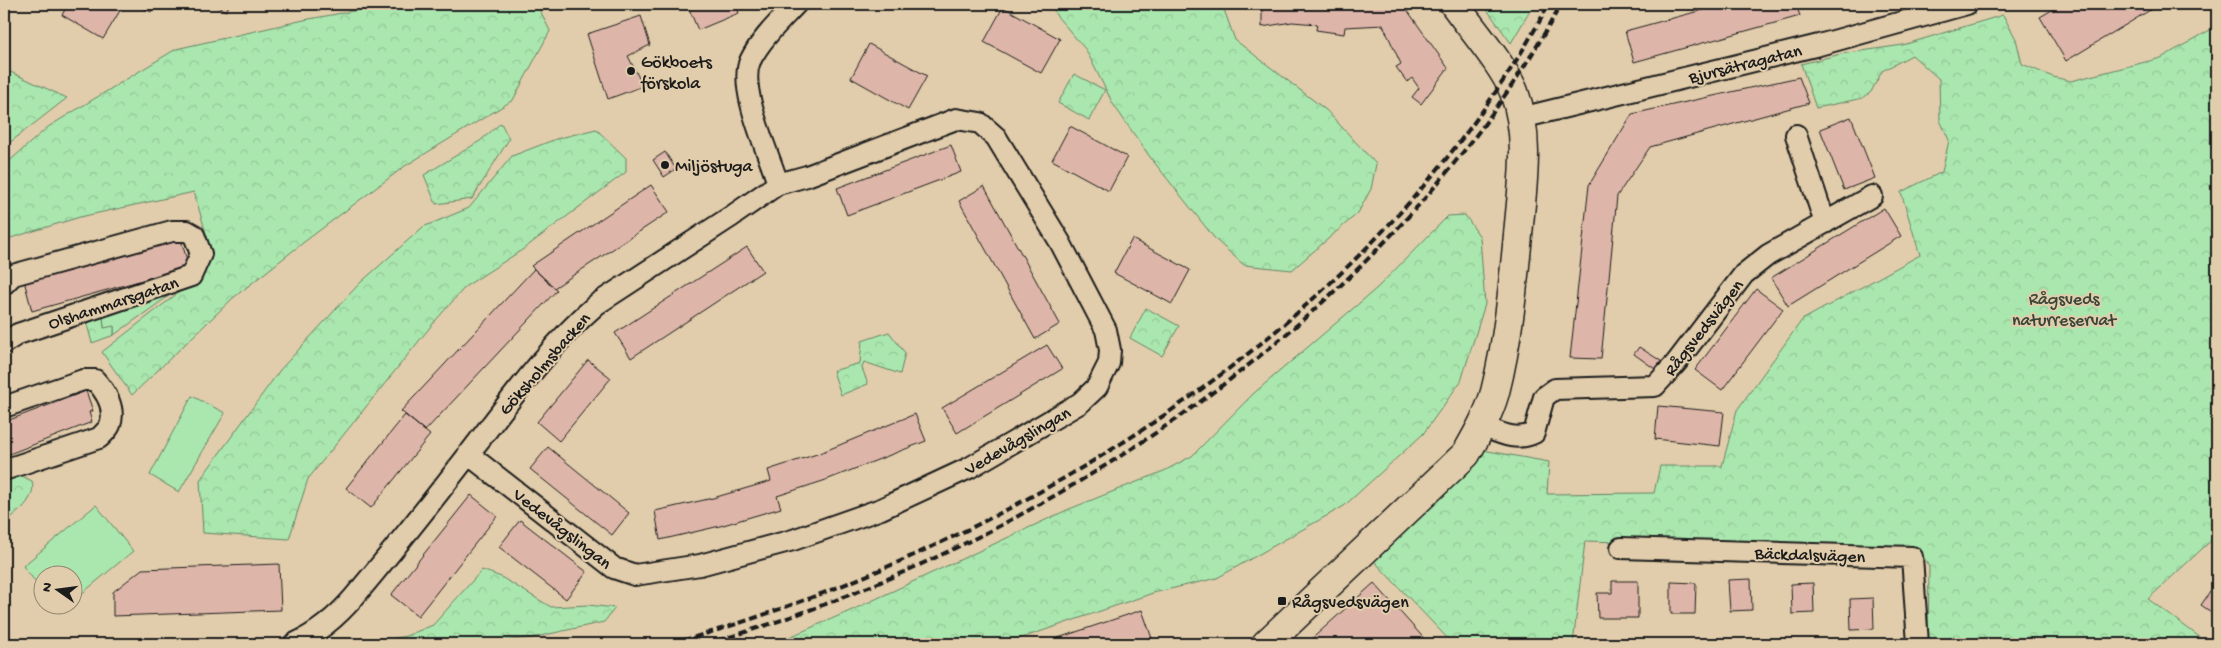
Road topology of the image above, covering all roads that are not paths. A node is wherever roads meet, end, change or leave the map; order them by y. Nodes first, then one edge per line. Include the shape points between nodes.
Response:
1 (796, 4) edge
2 (1454, 4) edge
3 (1967, 4) edge
4 (1521, 118) junction
5 (1796, 135) dead end
6 (778, 184) junction
7 (1872, 196) dead end
8 (1825, 223) junction
9 (4, 284) edge
10 (4, 343) edge
11 (4, 407) edge
12 (1482, 426) junction
13 (468, 454) junction
14 (4, 470) edge
15 (1621, 548) dead end
16 (294, 644) edge
17 (1266, 644) edge
18 (1918, 644) edge

1 - 6 street via 759,46 750,61 746,82
2 - 4 street via 1514,91
3 - 4 street, Bjursätragatan via 1819,45
4 - 12 street via 1525,164 1507,333 1494,394
5 - 8 street
6 - 13 street, Göksholmsbacken via 591,309 553,347
6 - 13 street, Vedevågslingan via 956,119 980,123 996,137 1055,234 1106,330 1109,362 1097,387 1080,403 970,468 881,509 793,540 700,565 648,574 635,575 614,568
7 - 8 street, Rågsvedsvägen
8 - 12 street, Rågsvedsvägen via 1768,254 1744,274 1655,386 1555,389 1544,397 1534,433 1526,437 1512,438
9 - 10 street, Olshammarsgatan via 13,275 172,232 187,231 194,235 201,254 191,276 18,334
11 - 14 street via 83,380 95,380 111,406 110,426 99,438
12 - 17 street via 1466,454
13 - 16 street, Göksholmsbacken via 345,608 312,636
15 - 18 street, Bäckdalsvägen via 1912,557

